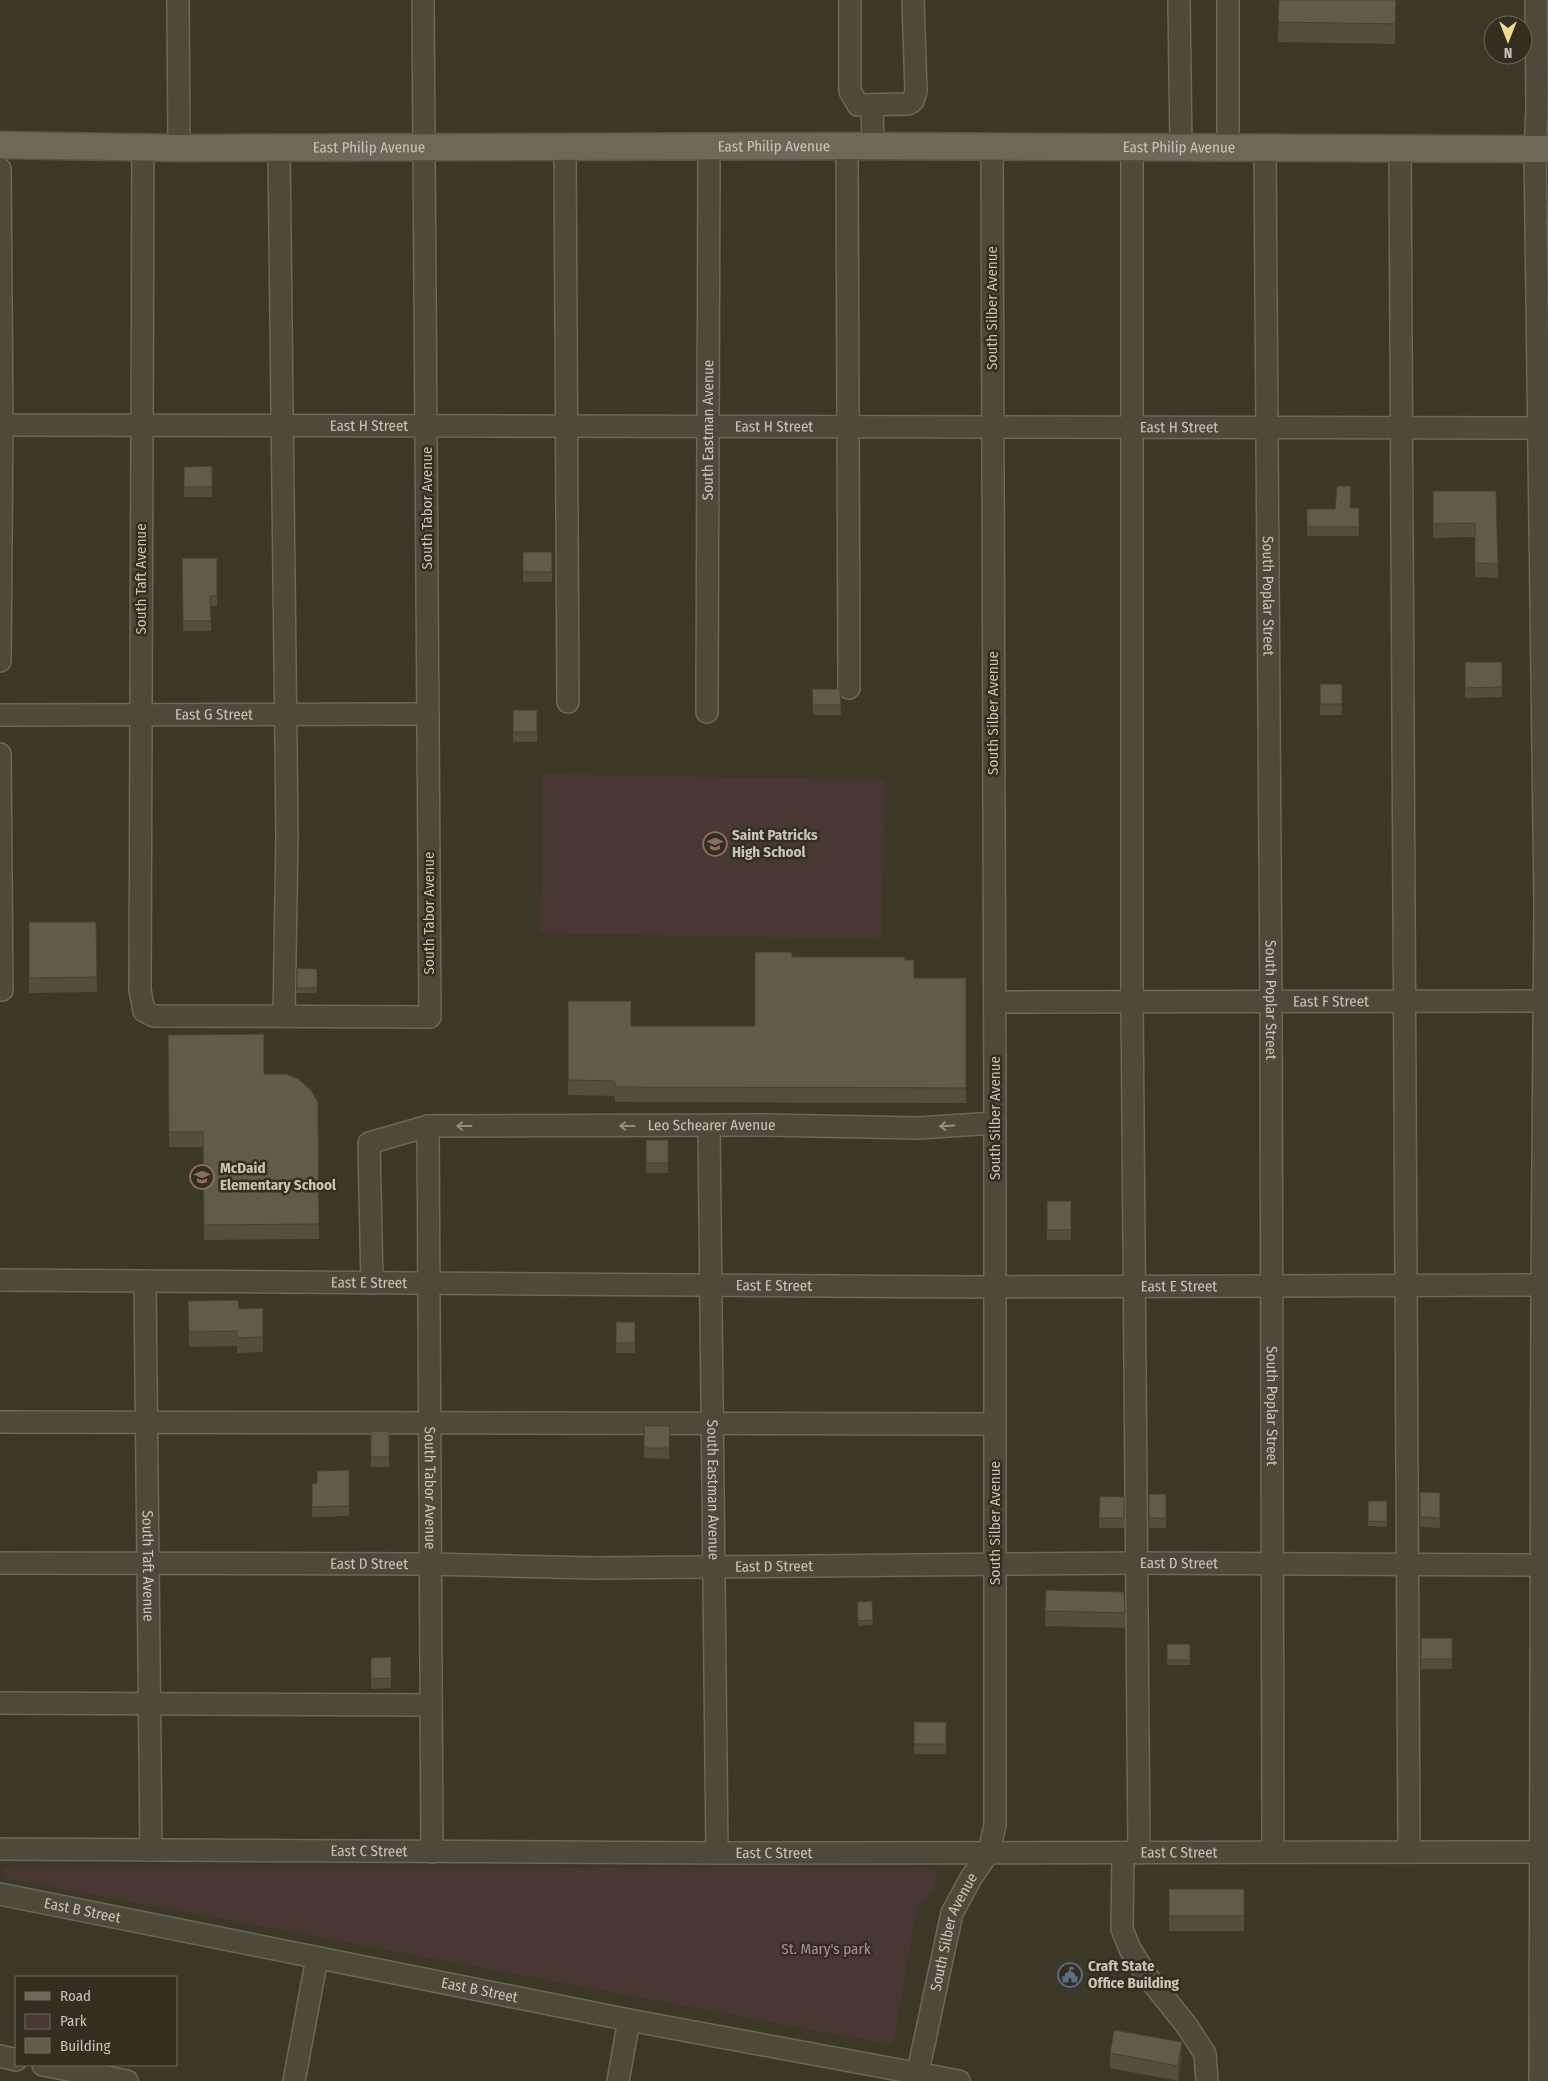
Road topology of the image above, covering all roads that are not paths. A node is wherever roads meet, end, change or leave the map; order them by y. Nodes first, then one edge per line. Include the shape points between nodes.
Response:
1 (178, 0) edge
2 (423, 0) edge
3 (850, 0) edge
4 (913, 0) edge
5 (1179, 0) edge
6 (1228, 0) edge
7 (1536, 0) edge
8 (872, 106) junction
9 (0, 145) edge
10 (565, 146) junction
11 (708, 146) junction
12 (873, 146) junction
13 (424, 147) junction
14 (847, 147) junction
15 (992, 147) junction
16 (143, 148) junction
17 (179, 148) junction
18 (279, 148) junction
19 (1132, 148) junction
20 (1181, 148) junction
21 (1228, 148) junction
22 (1265, 148) junction
23 (1400, 148) junction
24 (1542, 149) edge
25 (0, 169) edge
26 (1, 425) edge
27 (142, 425) junction
28 (283, 426) junction
29 (426, 426) junction
30 (567, 426) junction
31 (708, 427) junction
32 (848, 427) junction
33 (992, 427) junction
34 (1132, 427) junction
35 (1267, 428) junction
36 (1402, 428) junction
37 (1544, 428) edge
38 (0, 661) edge
39 (850, 688) dead end
40 (568, 702) dead end
41 (707, 712) dead end
42 (286, 714) junction
43 (428, 714) junction
44 (0, 715) edge
45 (140, 715) junction
46 (1546, 719) edge
47 (0, 754) edge
48 (2, 990) dead end
49 (1546, 1000) edge
50 (1404, 1001) junction
51 (995, 1002) junction
52 (1132, 1002) junction
53 (1271, 1002) junction
54 (284, 1016) junction
55 (995, 1123) junction
56 (428, 1126) junction
57 (709, 1126) junction
58 (0, 1280) edge
59 (145, 1281) junction
60 (372, 1283) junction
61 (430, 1284) junction
62 (1545, 1285) edge
63 (711, 1286) junction
64 (995, 1286) junction
65 (1134, 1286) junction
66 (1272, 1286) junction
67 (1405, 1286) junction
68 (0, 1422) edge
69 (147, 1423) junction
70 (431, 1424) junction
71 (713, 1424) junction
72 (995, 1424) junction
73 (148, 1562) junction
74 (0, 1563) edge
75 (1136, 1563) junction
76 (1272, 1563) junction
77 (431, 1564) junction
78 (1407, 1564) junction
79 (995, 1565) junction
80 (1545, 1565) edge
81 (714, 1567) junction
82 (0, 1703) edge
83 (150, 1704) junction
84 (431, 1705) junction
85 (0, 1849) edge
86 (151, 1850) junction
87 (432, 1852) junction
88 (990, 1852) junction
89 (1273, 1852) junction
90 (1409, 1852) junction
91 (1545, 1852) edge
92 (717, 1853) junction
93 (1131, 1853) junction
94 (0, 1894) edge
95 (317, 1958) junction
96 (629, 2020) junction
97 (0, 2056) edge
98 (15, 2060) edge
99 (48, 2066) edge
100 (917, 2077) edge
101 (127, 2081) edge
102 (294, 2081) edge
103 (618, 2081) edge
104 (959, 2081) edge
105 (1208, 2081) edge
106 (1540, 2081) edge

1 - 17 street
2 - 13 street, South Tabor Avenue
3 - 8 street via 850,92 858,105
4 - 8 street via 916,90 913,102
5 - 20 street
6 - 21 street
7 - 24 street via 1537,109
8 - 12 street
9 - 16 main road, East Philip Avenue
10 - 11 main road, East Philip Avenue
10 - 13 main road, East Philip Avenue
10 - 30 street
11 - 14 main road, East Philip Avenue
11 - 31 street, South Eastman Avenue
12 - 14 main road, East Philip Avenue
12 - 15 main road, East Philip Avenue
13 - 18 main road, East Philip Avenue
13 - 29 street, South Tabor Avenue
14 - 32 street
15 - 19 main road, East Philip Avenue
15 - 33 street, South Silber Avenue
16 - 17 main road, East Philip Avenue
16 - 27 street, South Taft Avenue
17 - 18 main road, East Philip Avenue
18 - 28 street
19 - 20 main road, East Philip Avenue
19 - 34 street
20 - 21 main road, East Philip Avenue
21 - 22 main road, East Philip Avenue
22 - 23 main road, East Philip Avenue
22 - 35 street, South Poplar Street
23 - 24 main road, East Philip Avenue
23 - 36 street
24 - 37 street
25 - 26 street
26 - 27 street, East H Street
26 - 38 street
27 - 28 street, East H Street
27 - 45 street, South Taft Avenue
28 - 29 street, East H Street
28 - 42 street
29 - 30 street, East H Street
29 - 43 street, South Tabor Avenue
30 - 31 street, East H Street
30 - 40 street
31 - 32 street, East H Street
31 - 41 street, South Eastman Avenue
32 - 33 street, East H Street
32 - 39 street
33 - 34 street, East H Street
33 - 51 street, South Silber Avenue
34 - 35 street, East H Street
34 - 52 street
35 - 36 street, East H Street
35 - 53 street, South Poplar Street
36 - 37 street, East H Street
36 - 50 street
37 - 46 street
42 - 43 street, East G Street
42 - 45 street, East G Street
42 - 54 street
43 - 54 street, South Tabor Avenue via 430,1017
44 - 45 street, East G Street
45 - 54 street, South Taft Avenue via 140,990 144,1011 154,1016
46 - 49 street
47 - 48 street
49 - 50 street, East F Street
49 - 62 street
50 - 53 street, East F Street
50 - 67 street
51 - 52 street, East F Street
51 - 55 street, South Silber Avenue
52 - 53 street, East F Street
52 - 65 street
53 - 66 street, South Poplar Street
55 -> 57 street, Leo Schearer Avenue via 918,1128
55 - 64 street, South Silber Avenue
57 -> 56 street, Leo Schearer Avenue
56 - 60 street, Leo Schearer Avenue via 369,1143
56 - 61 street, South Tabor Avenue
57 - 63 street, South Eastman Avenue
58 - 59 street, East E Street
59 - 60 street, East E Street
59 - 69 street, South Taft Avenue
60 - 61 street, East E Street
61 - 63 street, East E Street
61 - 70 street, South Tabor Avenue
62 - 67 street, East E Street
62 - 80 street
63 - 64 street, East E Street
63 - 71 street, South Eastman Avenue
64 - 65 street, East E Street
64 - 72 street, South Silber Avenue
65 - 66 street, East E Street
65 - 75 street
66 - 67 street, East E Street
66 - 76 street, South Poplar Street
67 - 78 street
68 - 69 street
69 - 70 street
69 - 73 street, South Taft Avenue
70 - 71 street
70 - 77 street, South Tabor Avenue
71 - 72 street
71 - 81 street, South Eastman Avenue
72 - 79 street, South Silber Avenue
73 - 74 street, East D Street
73 - 77 street, East D Street
73 - 83 street, South Taft Avenue
75 - 76 street, East D Street
75 - 79 street, East D Street
75 - 93 street
76 - 78 street, East D Street
76 - 89 street, South Poplar Street
77 - 81 street, East D Street
77 - 84 street, South Tabor Avenue
78 - 80 street, East D Street
78 - 90 street
79 - 81 street, East D Street
79 - 88 street, South Silber Avenue via 995,1825
80 - 91 street
81 - 92 street, South Eastman Avenue
82 - 83 street
83 - 84 street
83 - 86 street, South Taft Avenue
84 - 87 street, South Tabor Avenue
85 - 86 street, East C Street
86 - 87 street, East C Street
87 - 92 street, East C Street
88 - 92 street, East C Street
88 - 93 street, East C Street
88 - 100 street, South Silber Avenue via 952,1913
89 - 90 street, East C Street
89 - 93 street, East C Street
90 - 91 street, East C Street
91 - 106 street
93 - 105 street via 1122,1929 1147,1976 1188,2026 1204,2054
94 - 95 street, East B Street
95 - 96 street, East B Street
95 - 102 street
96 - 100 street, East B Street
96 - 103 street
97 - 98 street
99 - 101 street
100 - 104 street, East B Street

